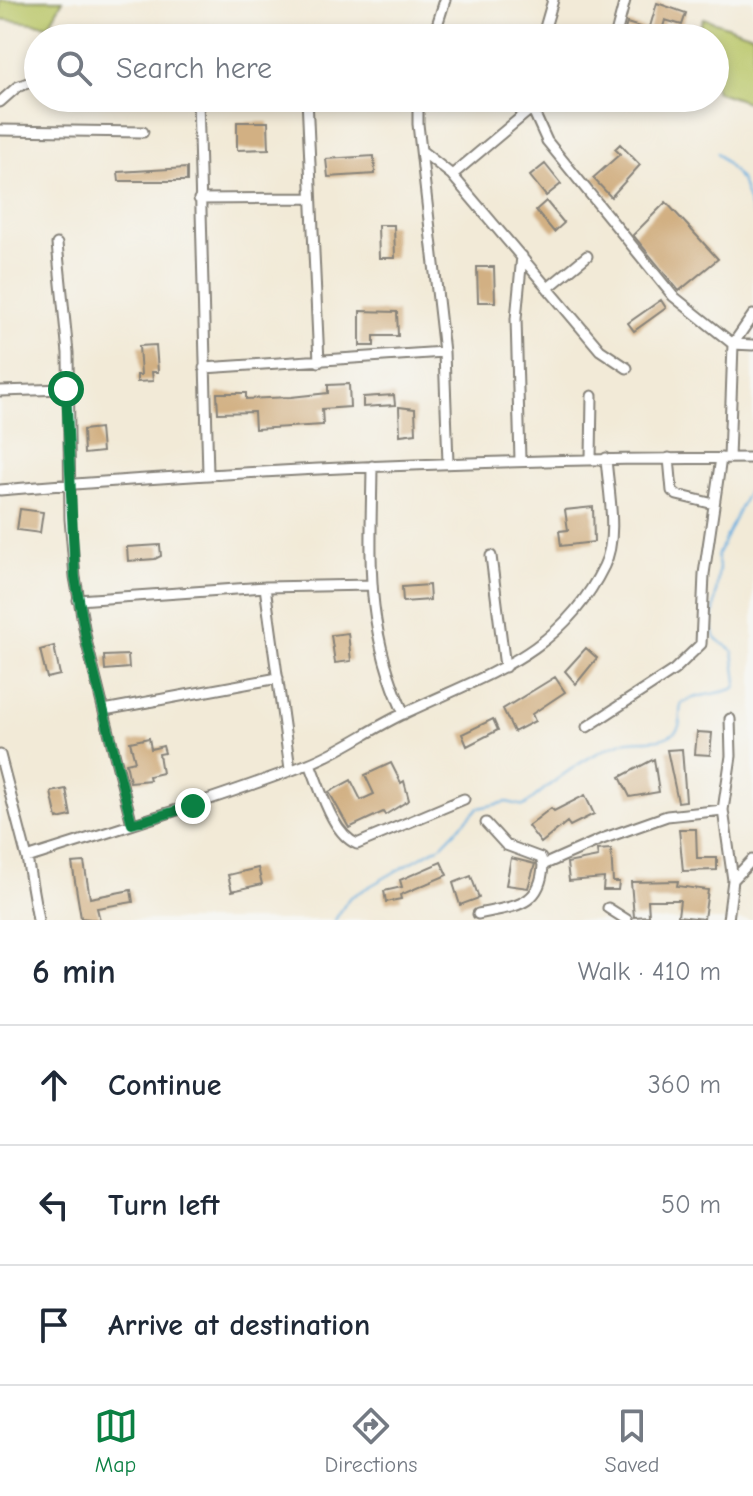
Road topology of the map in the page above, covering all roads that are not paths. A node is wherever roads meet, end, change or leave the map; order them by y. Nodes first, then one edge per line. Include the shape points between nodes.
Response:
1 (445, 0) edge
2 (553, 0) edge
3 (625, 0) edge
4 (437, 24) edge
5 (546, 24) edge
6 (619, 24) edge
7 (24, 84) edge
8 (0, 102) edge
9 (198, 112) edge
10 (307, 112) edge
11 (419, 112) edge
12 (522, 112) edge
13 (536, 112) edge
14 (0, 130) edge
15 (143, 132) dead end
16 (423, 152) junction
17 (452, 175) junction
18 (310, 198) junction
19 (199, 199) junction
20 (57, 244) dead end
21 (522, 256) junction
22 (587, 256) dead end
23 (548, 288) junction
24 (753, 315) edge
25 (733, 344) junction
26 (753, 345) edge
27 (444, 352) junction
28 (319, 362) junction
29 (204, 368) junction
30 (627, 368) dead end
31 (66, 389) junction
32 (0, 391) edge
33 (592, 396) dead end
34 (591, 458) junction
35 (606, 458) junction
36 (669, 458) junction
37 (725, 458) junction
38 (753, 458) edge
39 (520, 460) junction
40 (448, 463) junction
41 (372, 466) junction
42 (208, 474) junction
43 (69, 485) junction
44 (0, 490) edge
45 (714, 504) junction
46 (491, 556) dead end
47 (371, 585) junction
48 (265, 587) junction
49 (78, 600) junction
50 (505, 667) junction
51 (278, 678) junction
52 (104, 710) junction
53 (404, 714) junction
54 (730, 719) dead end
55 (587, 727) dead end
56 (0, 755) edge
57 (310, 764) junction
58 (290, 769) junction
59 (464, 799) dead end
60 (723, 810) junction
61 (486, 823) dead end
62 (132, 824) junction
63 (731, 850) junction
64 (27, 858) junction
65 (752, 860) edge
66 (543, 865) junction
67 (733, 880) junction
68 (608, 908) dead end
69 (478, 914) dead end
70 (38, 920) edge
71 (627, 920) edge
72 (728, 920) edge

1 - 4 street
2 - 5 street
3 - 6 street
7 - 8 street
9 - 19 street
10 - 18 street
11 - 16 street
12 - 17 street
13 - 25 street via 547,141 643,262 673,296
14 - 15 street
16 - 17 street
16 - 27 street
17 - 21 street
18 - 19 street
18 - 28 street
19 - 29 street
20 - 31 street via 68,353
21 - 23 street
21 - 39 street via 516,319
22 - 23 street
23 - 30 street via 600,350
24 - 25 street
25 - 26 street
25 - 37 street
27 - 28 street
27 - 40 street
28 - 29 street
29 - 42 street
31 - 32 street
31 - 43 street
33 - 34 street
34 - 35 street
34 - 39 street
35 - 36 street
35 - 50 street via 606,563 562,628
36 - 37 street
36 - 45 street via 672,491
37 - 38 street
37 - 45 street
39 - 40 street
40 - 41 street
41 - 42 street
41 - 47 street
42 - 43 street
43 - 44 street
43 - 49 street
45 - 55 street via 701,644 674,670
46 - 50 street
47 - 48 street
47 - 53 street via 384,668
48 - 49 street
48 - 51 street
49 - 52 street
50 - 53 street
51 - 52 street
51 - 58 street
52 - 62 street
53 - 57 street
54 - 60 street
56 - 64 street
57 - 58 street
57 - 59 street via 338,826 357,844
58 - 62 street
60 - 63 street
60 - 66 street via 667,816
61 - 66 street via 506,845 541,858
62 - 64 street
63 - 65 street
63 - 67 street
64 - 70 street
65 - 67 street
66 - 69 street via 539,890 532,898
67 - 72 street
68 - 71 street

